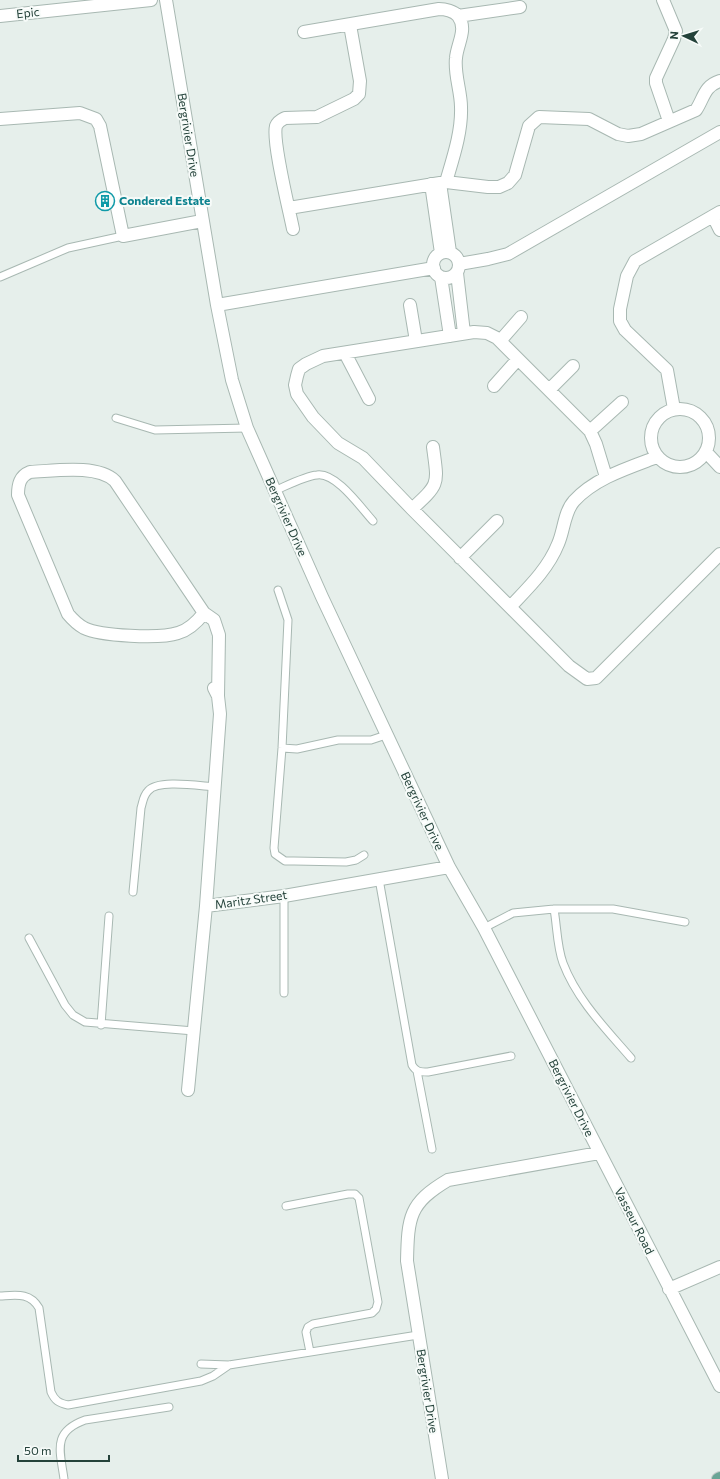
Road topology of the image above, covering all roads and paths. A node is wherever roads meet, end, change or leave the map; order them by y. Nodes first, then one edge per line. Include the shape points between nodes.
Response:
1 (151, 0) edge
2 (166, 0) edge
3 (663, 0) edge
4 (520, 7) dead end
5 (0, 16) edge
6 (458, 16) junction
7 (350, 25) junction
8 (304, 32) dead end
9 (720, 81) edge
10 (0, 119) edge
11 (669, 121) junction
12 (720, 132) edge
13 (439, 183) junction
14 (289, 208) junction
15 (717, 214) edge
16 (202, 221) junction
17 (293, 229) dead end
18 (720, 230) edge
19 (123, 236) junction
20 (445, 252) junction
21 (458, 269) junction
22 (437, 273) junction
23 (0, 277) edge
24 (217, 305) junction
25 (410, 305) dead end
26 (521, 317) dead end
27 (464, 333) junction
28 (450, 336) junction
29 (416, 341) junction
30 (500, 341) junction
31 (345, 353) junction
32 (518, 359) junction
33 (573, 366) dead end
34 (494, 386) dead end
35 (549, 390) junction
36 (369, 399) dead end
37 (622, 402) dead end
38 (674, 409) junction
39 (116, 418) dead end
40 (247, 428) junction
41 (590, 431) junction
42 (714, 431) edge
43 (433, 447) dead end
44 (706, 452) junction
45 (657, 457) junction
46 (720, 467) edge
47 (606, 477) junction
48 (274, 491) junction
49 (412, 509) junction
50 (373, 521) dead end
51 (497, 521) dead end
52 (720, 554) edge
53 (460, 558) junction
54 (278, 590) dead end
55 (510, 607) junction
56 (204, 613) junction
57 (210, 680) dead end
58 (218, 696) junction
59 (386, 735) junction
60 (282, 748) junction
61 (215, 787) junction
62 (364, 855) dead end
63 (448, 867) junction
64 (379, 879) junction
65 (133, 892) dead end
66 (284, 896) junction
67 (206, 906) junction
68 (554, 909) junction
69 (109, 916) dead end
70 (685, 922) dead end
71 (484, 928) junction
72 (29, 938) dead end
73 (284, 993) dead end
74 (101, 1025) junction
75 (194, 1031) junction
76 (511, 1056) dead end
77 (631, 1058) dead end
78 (417, 1071) junction
79 (188, 1090) dead end
80 (432, 1149) dead end
81 (599, 1153) junction
82 (286, 1206) dead end
83 (720, 1267) edge
84 (670, 1289) junction
85 (0, 1296) edge
86 (418, 1335) junction
87 (310, 1352) junction
88 (201, 1364) dead end
89 (229, 1365) junction
90 (720, 1386) edge
91 (169, 1407) dead end
92 (63, 1479) edge
93 (442, 1479) edge

1 - 5 street, Epic
2 - 16 street, Bergrivier Drive
3 - 11 street via 676,32 656,78
4 - 6 street
6 - 7 street via 445,9 438,9
6 - 13 street via 462,24 456,59 461,123 458,141
7 - 8 street
7 - 14 street via 360,81 359,94 317,117 285,118 277,124 275,140
9 - 11 street via 706,90 696,110
10 - 19 street via 80,113 96,119 100,126
11 - 13 street via 641,134 628,136 589,120 539,117 529,126 519,165 508,183 499,187 488,187
12 - 21 street via 508,254
13 - 14 street
13 - 20 street
14 - 17 street
15 - 18 street
15 - 38 street via 635,260 627,276 620,320 625,330 667,370
16 - 19 street
16 - 24 street, Bergrivier Drive
19 - 23 lane via 68,248
20 - 21 street via 457,257
20 - 22 street via 434,259
21 - 22 street via 450,278
21 - 27 street
22 - 24 street
22 - 28 street
24 - 40 street, Bergrivier Drive via 232,380
25 - 29 street
26 - 30 street
27 - 28 street
27 - 30 street via 487,333
28 - 29 street
29 - 31 street
30 - 32 street
31 - 36 street
31 - 49 street via 323,356 299,369 295,385 298,394 313,417 338,443 363,458
32 - 34 street
32 - 35 street
33 - 35 street
35 - 41 street
37 - 41 street
38 - 42 street via 691,411 700,416
38 - 45 street via 656,420 652,429 650,438
39 - 40 lane via 156,430
40 - 48 street, Bergrivier Drive
41 - 47 street
42 - 44 street
43 - 49 street via 435,485
44 - 45 street via 700,460 682,468 673,467
44 - 46 street
45 - 47 street
47 - 55 street via 573,502 558,545 536,581
48 - 50 lane via 318,475 326,476 339,484
48 - 59 street, Bergrivier Drive
49 - 53 street
51 - 53 street
52 - 55 street via 596,678 582,677
53 - 55 street
54 - 60 lane via 288,620
56 - 56 street via 115,481 109,476 93,471 30,472 24,475 18,487 18,495 68,614 75,623 94,632 156,637 178,634 189,628
56 - 58 street via 214,620 219,635
57 - 58 street, Maritz Street
58 - 61 street, Maritz Street via 220,714
59 - 60 lane via 371,740 338,740 298,749
59 - 63 street, Bergrivier Drive
60 - 62 lane via 275,854 285,861 346,862
61 - 65 lane via 160,784 148,790 142,808
61 - 67 street, Maritz Street
63 - 64 street, Maritz Street
63 - 71 street, Bergrivier Drive
64 - 66 street, Maritz Street
64 - 78 lane via 412,1065
66 - 67 street, Maritz Street
66 - 73 lane
67 - 75 street
68 - 70 lane via 614,908
68 - 71 lane via 513,913
68 - 77 lane via 563,962 574,984 594,1015
69 - 74 lane
71 - 81 street, Bergrivier Drive
72 - 74 lane via 73,1015 85,1022
74 - 75 lane
75 - 79 street
76 - 78 lane via 428,1072
78 - 80 lane
81 - 84 street, Vasseur Road
81 - 86 street, Bergrivier Drive via 448,1180 420,1200 411,1217 407,1248
82 - 87 lane via 348,1194 355,1194 359,1198 378,1302 372,1313 308,1327 306,1332
83 - 84 street
84 - 90 street, Vasseur Road
85 - 89 lane via 20,1295 35,1300 39,1308 50,1392 60,1404 68,1405 201,1381
86 - 87 lane
86 - 93 street, Bergrivier Drive
87 - 89 lane
88 - 89 lane
91 - 92 lane via 73,1424 61,1437

